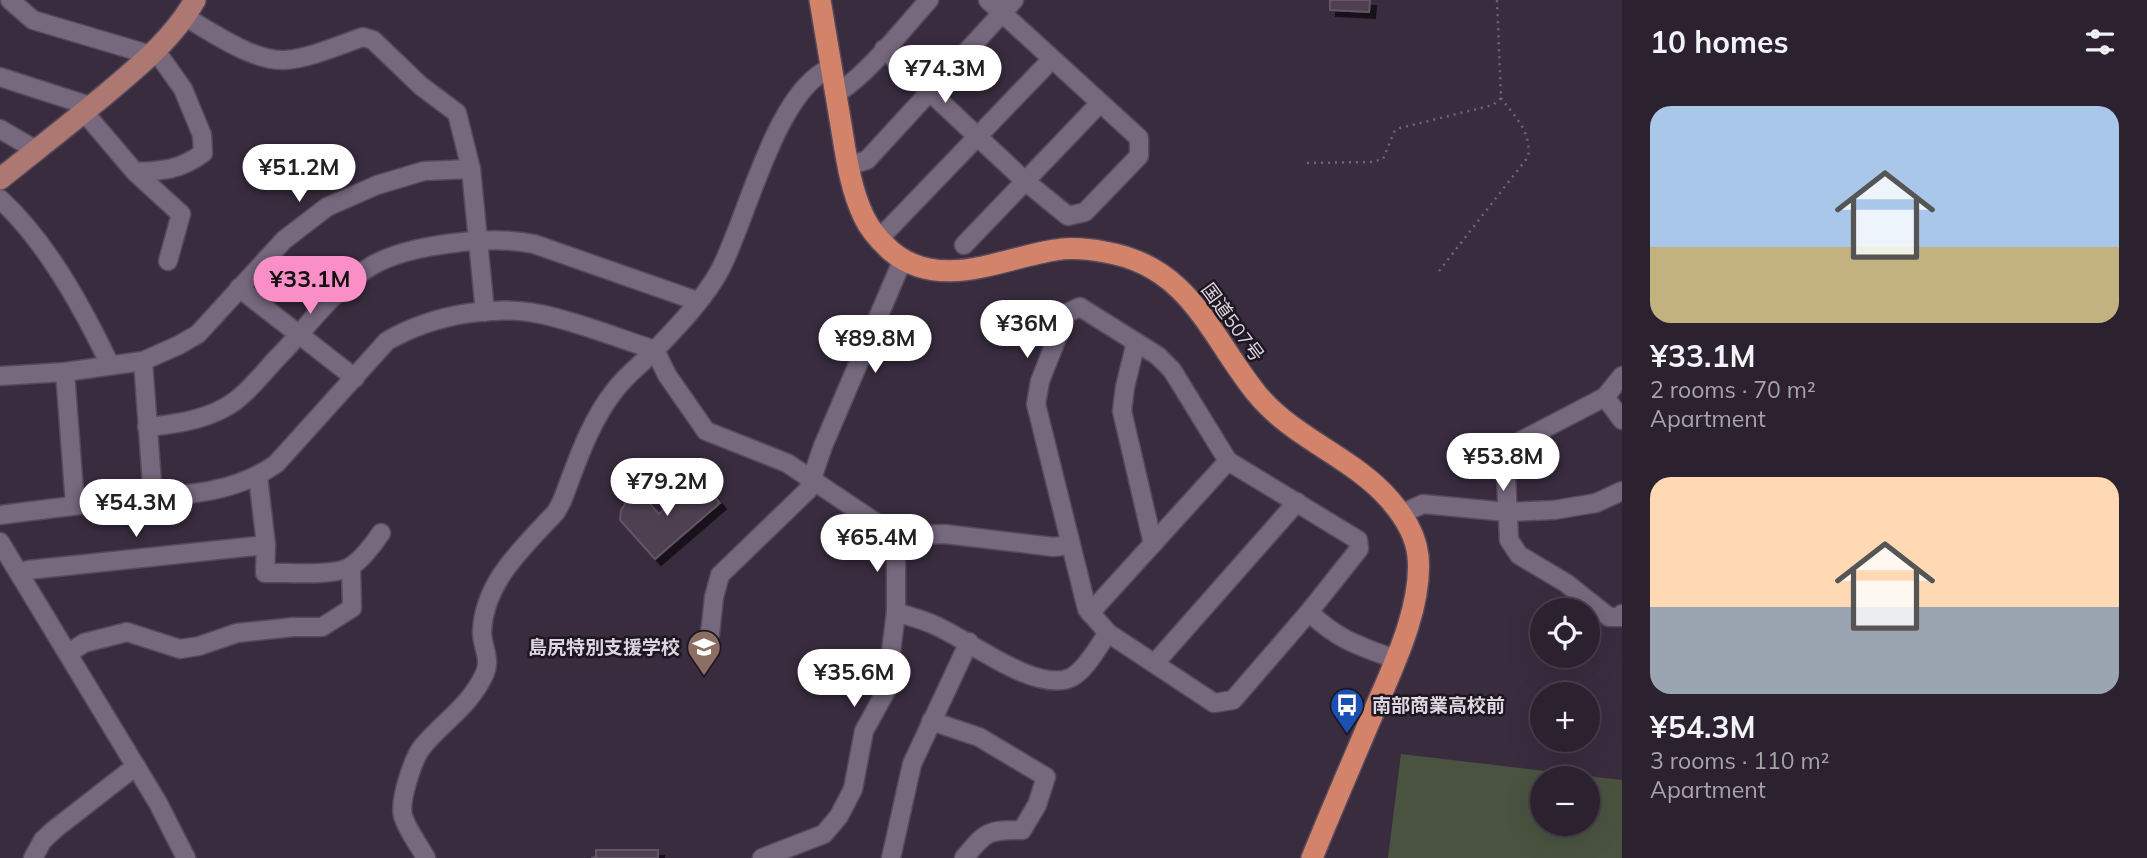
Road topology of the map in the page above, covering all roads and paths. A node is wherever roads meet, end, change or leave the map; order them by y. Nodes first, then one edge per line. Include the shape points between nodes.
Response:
1 (10, 0) edge
2 (820, 0) edge
3 (929, 0) edge
4 (988, 0) edge
5 (1497, 0) edge
6 (1009, 7) edge
7 (190, 9) edge
8 (884, 50) junction
9 (153, 54) junction
10 (1052, 59) junction
11 (831, 68) junction
12 (0, 77) edge
13 (930, 93) junction
14 (835, 94) junction
15 (1501, 98) junction
16 (1100, 103) junction
17 (88, 109) junction
18 (0, 129) edge
19 (978, 136) junction
20 (36, 150) junction
21 (1307, 163) dead end
22 (848, 166) junction
23 (471, 169) junction
24 (135, 172) junction
25 (0, 179) edge
26 (1025, 181) junction
27 (0, 199) edge
28 (879, 239) junction
29 (476, 240) junction
30 (964, 245) dead end
31 (903, 259) junction
32 (168, 261) dead end
33 (1439, 271) dead end
34 (239, 288) junction
35 (697, 301) junction
36 (485, 312) junction
37 (301, 334) junction
38 (1136, 342) junction
39 (655, 350) junction
40 (143, 361) junction
41 (110, 366) junction
42 (65, 372) junction
43 (0, 376) edge
44 (1622, 376) edge
45 (355, 378) junction
46 (1605, 397) junction
47 (1622, 420) edge
48 (147, 426) junction
49 (1228, 461) junction
50 (258, 477) junction
51 (812, 480) junction
52 (1622, 491) edge
53 (153, 497) junction
54 (1297, 502) junction
55 (75, 505) junction
56 (1507, 512) junction
57 (1401, 514) junction
58 (0, 515) edge
59 (381, 533) dead end
60 (896, 536) junction
61 (0, 542) edge
62 (1153, 544) junction
63 (266, 545) junction
64 (1070, 545) junction
65 (351, 566) junction
66 (21, 574) junction
67 (896, 612) junction
68 (1310, 612) junction
69 (1090, 613) junction
70 (1622, 614) edge
71 (1108, 633) junction
72 (710, 634) dead end
73 (969, 642) junction
74 (69, 653) junction
75 (1395, 659) junction
76 (1155, 663) junction
77 (931, 721) junction
78 (136, 766) junction
79 (33, 858) edge
80 (186, 858) edge
81 (426, 858) edge
82 (762, 858) edge
83 (891, 858) edge
84 (964, 858) edge
85 (1312, 858) edge

1 - 9 street via 33,20
2 - 11 highway, 国道507号
3 - 8 street
4 - 6 street
5 - 15 path
6 - 10 street
6 - 13 street
7 - 9 main road
7 - 23 street via 237,46 284,61 363,37 373,40 457,113
8 - 13 street
8 - 14 street
9 - 17 main road
9 - 24 street via 183,89 202,135 203,153 188,164
10 - 16 street
10 - 19 street
11 - 14 highway, 国道507号
11 - 35 street via 810,82 777,130 719,272
12 - 17 street
13 - 19 street
13 - 22 street via 867,160
14 - 22 highway, 国道507号
15 - 21 path via 1493,105 1394,131 1383,159
15 - 33 path via 1527,134 1528,157
16 - 26 street
16 - 26 street via 1139,138 1139,156 1086,212 1068,216
17 - 20 main road
17 - 24 street
18 - 20 street
19 - 26 street
19 - 28 street
20 - 25 main road
22 - 28 highway, 国道507号 via 863,216
23 - 29 street
23 - 34 street via 424,170 327,207 284,240
24 - 32 street via 181,214
26 - 30 street
27 - 41 street via 20,217 83,309
28 - 31 highway, 国道507号
29 - 35 street via 534,244
29 - 36 street
29 - 37 street via 411,252 374,265 340,291
31 - 51 street
31 - 57 highway, 国道507号 via 934,269 966,271 1072,249 1110,253 1142,264 1171,281 1195,304 1240,372 1273,411 1367,478
34 - 37 street
34 - 40 street via 198,334
35 - 39 street
36 - 39 street via 551,316
36 - 45 street via 408,329 387,341
37 - 45 street
37 - 48 street via 227,407 181,423
38 - 49 street via 1172,370
38 - 62 street via 1122,411
38 - 64 street via 1080,307 1067,313 1040,381 1036,404
39 - 51 street via 706,430 787,463
39 - 81 street via 615,389 592,423 556,512 499,577 482,632 488,664 485,674 467,704 421,747 402,798 403,816
40 - 41 street
40 - 48 street
41 - 42 street
42 - 43 street
42 - 55 street
44 - 46 street
45 - 50 street via 276,464
46 - 47 street
46 - 56 street via 1511,446 1506,456
48 - 53 street
49 - 54 street
49 - 62 street
50 - 53 street via 210,493
50 - 63 street
51 - 60 street
51 - 72 street via 808,490 720,575
52 - 56 street via 1596,503
53 - 55 street
54 - 68 street via 1358,540 1359,549
54 - 76 street
55 - 58 street
56 - 57 street via 1423,504
56 - 70 street via 1509,540 1520,555 1609,617
57 - 75 highway, 国道507号 via 1416,545 1418,568
59 - 65 street
60 - 64 street via 945,534
60 - 67 street
61 - 66 street
62 - 69 street
63 - 65 street via 265,573 338,571
63 - 66 street
64 - 69 street
65 - 74 street via 352,608 322,627 237,633 180,649 127,632 85,643
66 - 74 street
67 - 73 street
67 - 82 street via 886,691 864,731 853,789 839,816 824,834
68 - 75 street via 1329,631
68 - 76 street via 1233,700 1214,703
69 - 71 street
71 - 73 street via 1070,678 1044,681 1018,672
71 - 76 street
73 - 77 street
74 - 78 street
75 - 85 highway, 国道507号
77 - 83 street via 912,764
77 - 84 street via 979,737 1046,777 1022,830 994,830 979,839
78 - 79 street via 55,829
78 - 80 street

